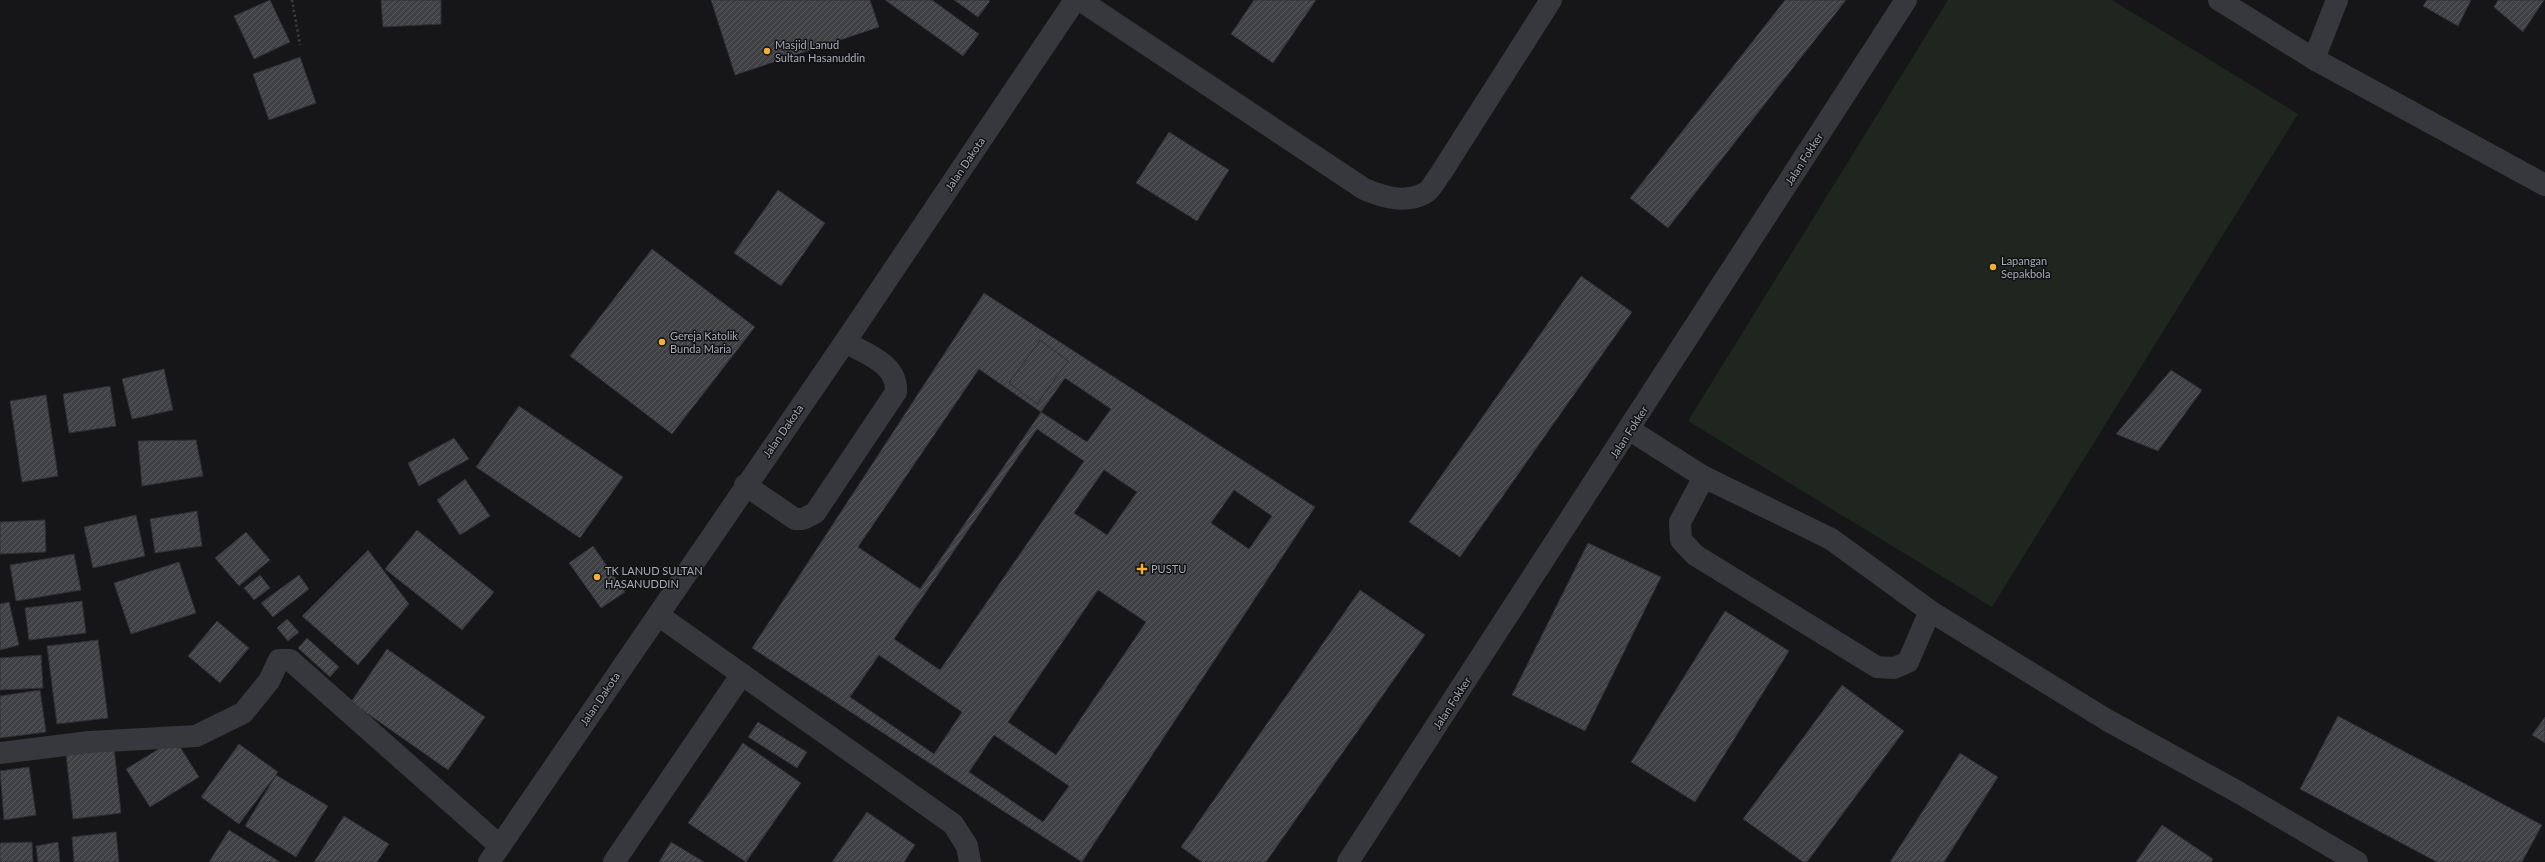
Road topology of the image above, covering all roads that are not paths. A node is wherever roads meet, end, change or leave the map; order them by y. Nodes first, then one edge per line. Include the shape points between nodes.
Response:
1 (1075, 0) edge
2 (1080, 0) edge
3 (1551, 0) edge
4 (1906, 0) edge
5 (2219, 0) edge
6 (2337, 0) edge
7 (2314, 59) junction
8 (2545, 185) edge
9 (845, 342) junction
10 (1630, 430) junction
11 (1704, 476) junction
12 (746, 485) junction
13 (1930, 611) junction
14 (658, 614) junction
15 (742, 674) junction
16 (0, 753) edge
17 (495, 854) edge
18 (614, 862) edge
19 (970, 862) edge
20 (1348, 862) edge
21 (2357, 862) edge

1 - 9 street, Jalan Dakota
2 - 3 street via 1364,189 1387,198 1402,199 1425,193 1441,173
4 - 10 street, Jalan Fokker
5 - 7 street
6 - 7 street
7 - 8 street
9 - 12 street, Jalan Dakota
9 - 12 street via 890,369 897,384 896,392 815,513 803,520 795,519
10 - 11 street
10 - 20 street, Jalan Fokker
11 - 13 street via 1831,539
11 - 13 street via 1680,522 1681,540 1695,555 1877,667 1894,668 1908,662
12 - 14 street, Jalan Dakota
13 - 21 street via 2107,720 2238,792
14 - 15 street
14 - 17 street, Jalan Dakota
15 - 18 street
15 - 19 street via 953,824 967,846
16 - 17 street via 89,742 196,736 243,714 269,681 279,660 290,660

